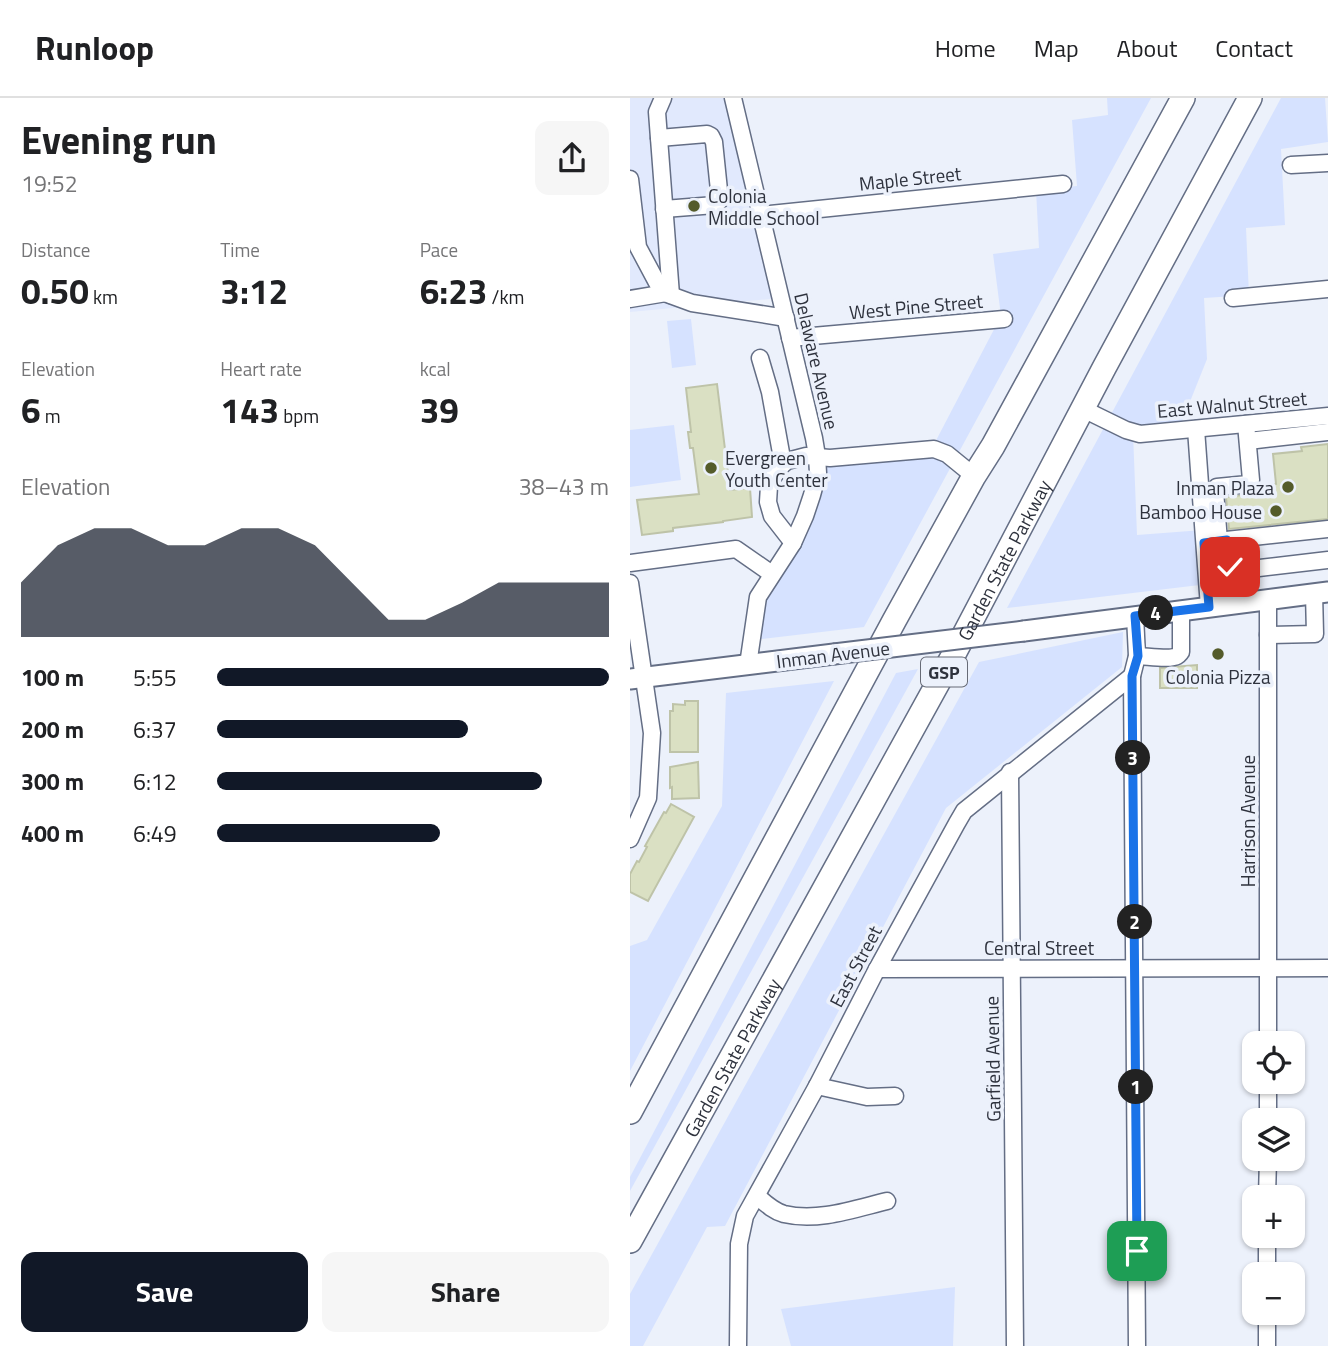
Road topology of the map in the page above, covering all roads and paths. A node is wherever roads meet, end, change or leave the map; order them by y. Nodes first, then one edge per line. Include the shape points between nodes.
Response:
1 (663, 98) edge
2 (733, 98) edge
3 (1183, 98) edge
4 (1250, 98) edge
5 (659, 138) junction
6 (1328, 163) edge
7 (1292, 166) dead end
8 (630, 178) edge
9 (1063, 184) dead end
10 (664, 209) junction
11 (761, 215) junction
12 (634, 251) edge
13 (1328, 289) edge
14 (668, 294) junction
15 (1233, 298) dead end
16 (630, 299) edge
17 (786, 318) junction
18 (1004, 319) dead end
19 (790, 338) junction
20 (760, 358) dead end
21 (1083, 409) junction
22 (1328, 416) edge
23 (1196, 429) junction
24 (1271, 430) junction
25 (1247, 432) junction
26 (1328, 432) edge
27 (817, 456) junction
28 (783, 464) junction
29 (974, 476) junction
30 (1328, 529) edge
31 (1217, 541) junction
32 (793, 543) junction
33 (1328, 560) edge
34 (630, 563) edge
35 (772, 574) junction
36 (630, 583) edge
37 (1321, 593) edge
38 (1268, 600) junction
39 (1209, 607) junction
40 (1181, 611) junction
41 (1135, 616) junction
42 (1268, 635) junction
43 (1138, 656) junction
44 (748, 665) junction
45 (1132, 676) junction
46 (637, 678) edge
47 (1010, 772) junction
48 (630, 839) edge
49 (877, 968) junction
50 (1012, 968) junction
51 (1136, 968) junction
52 (1268, 968) junction
53 (1328, 968) edge
54 (1268, 1031) edge
55 (817, 1086) junction
56 (895, 1096) dead end
57 (630, 1112) edge
58 (757, 1196) junction
59 (887, 1201) dead end
60 (630, 1241) edge
61 (1267, 1325) edge
62 (738, 1346) edge
63 (1015, 1346) edge
64 (1138, 1346) edge
65 (1267, 1346) edge

1 - 5 street via 657,112
2 - 11 street, Delaware Avenue
3 - 29 highway
4 - 21 highway, Garden State Parkway / GSP
5 - 10 street
5 - 10 street via 711,136 720,200 715,205
6 - 7 street
8 - 12 street
9 - 11 street, Maple Street
10 - 14 street
11 - 17 street, Delaware Avenue
12 - 14 street
13 - 15 street
14 - 16 street
14 - 17 street via 692,303
17 - 19 street, Delaware Avenue
18 - 19 street, West Pine Street
19 - 27 street, Delaware Avenue
20 - 28 street
21 - 23 street, East Walnut Street via 1140,434
21 - 60 highway, Garden State Parkway / GSP via 955,652
22 - 24 street, East Walnut Street
23 - 25 street, East Walnut Street
23 - 31 street
24 - 25 street, East Walnut Street
24 - 26 street
25 - 31 street via 1251,480 1217,487
27 - 28 street
27 - 29 street via 934,449
27 - 32 street, Delaware Avenue via 812,495
28 - 32 street via 771,480 768,502 772,516
29 - 57 highway
30 - 31 street
31 - 33 street via 1234,571
31 - 39 street
32 - 35 street, Delaware Avenue
34 - 35 street via 736,549
35 - 44 street, Delaware Avenue via 758,597
36 - 46 street
37 - 38 main road, Inman Avenue
37 - 42 street via 1315,634
38 - 39 main road, Inman Avenue
38 - 42 street, Harrison Avenue
39 - 40 main road, Inman Avenue
40 - 41 main road, Inman Avenue
40 - 43 street via 1180,654
41 - 43 street
41 - 44 main road, Inman Avenue, bridge
42 - 52 street, Harrison Avenue
43 - 45 street
44 - 46 main road, Inman Avenue
45 - 47 street, East Street
45 - 51 street
46 - 48 street via 652,733 648,798
47 - 49 street, East Street via 964,810
47 - 50 street, Garfield Avenue
49 - 50 street, Central Street
49 - 55 street, East Street
50 - 51 street, Central Street
50 - 63 street, Garfield Avenue
51 - 52 street, Central Street
51 - 64 street
52 - 53 street, Central Street
52 - 54 street, Harrison Avenue
55 - 56 street via 867,1097
55 - 58 street, East Street
58 - 59 street via 772,1209 798,1215 825,1215
58 - 62 street, East Street via 745,1216 739,1244
61 - 65 street

